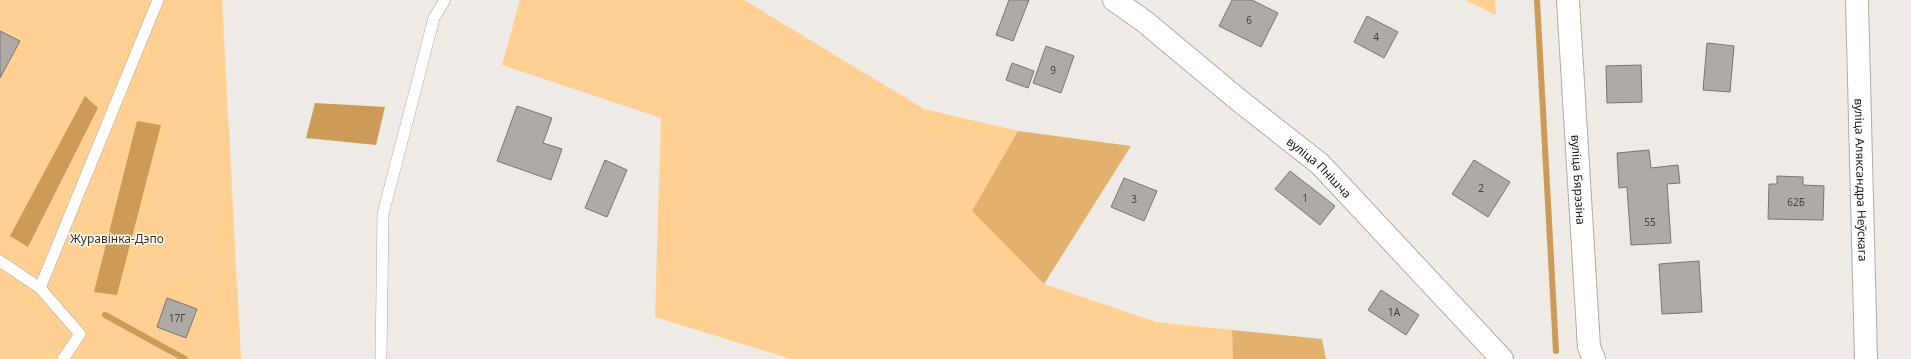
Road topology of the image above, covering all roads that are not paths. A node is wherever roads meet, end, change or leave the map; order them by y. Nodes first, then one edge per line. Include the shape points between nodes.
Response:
1 (158, 0) edge
2 (445, 0) edge
3 (1114, 0) edge
4 (1568, 0) edge
5 (1857, 0) edge
6 (0, 261) edge
7 (40, 288) junction
8 (63, 359) edge
9 (381, 359) edge
10 (1502, 359) edge
11 (1594, 359) edge
12 (1866, 359) edge

1 - 7 lane
2 - 9 lane via 434,18 383,214
3 - 10 street, вуліца Пнішча via 1144,21 1320,164
4 - 11 street, вуліца Бярэзіна via 1589,347
5 - 12 street, вуліца Аляксандра Неўскага
6 - 7 lane
7 - 8 lane via 80,334

